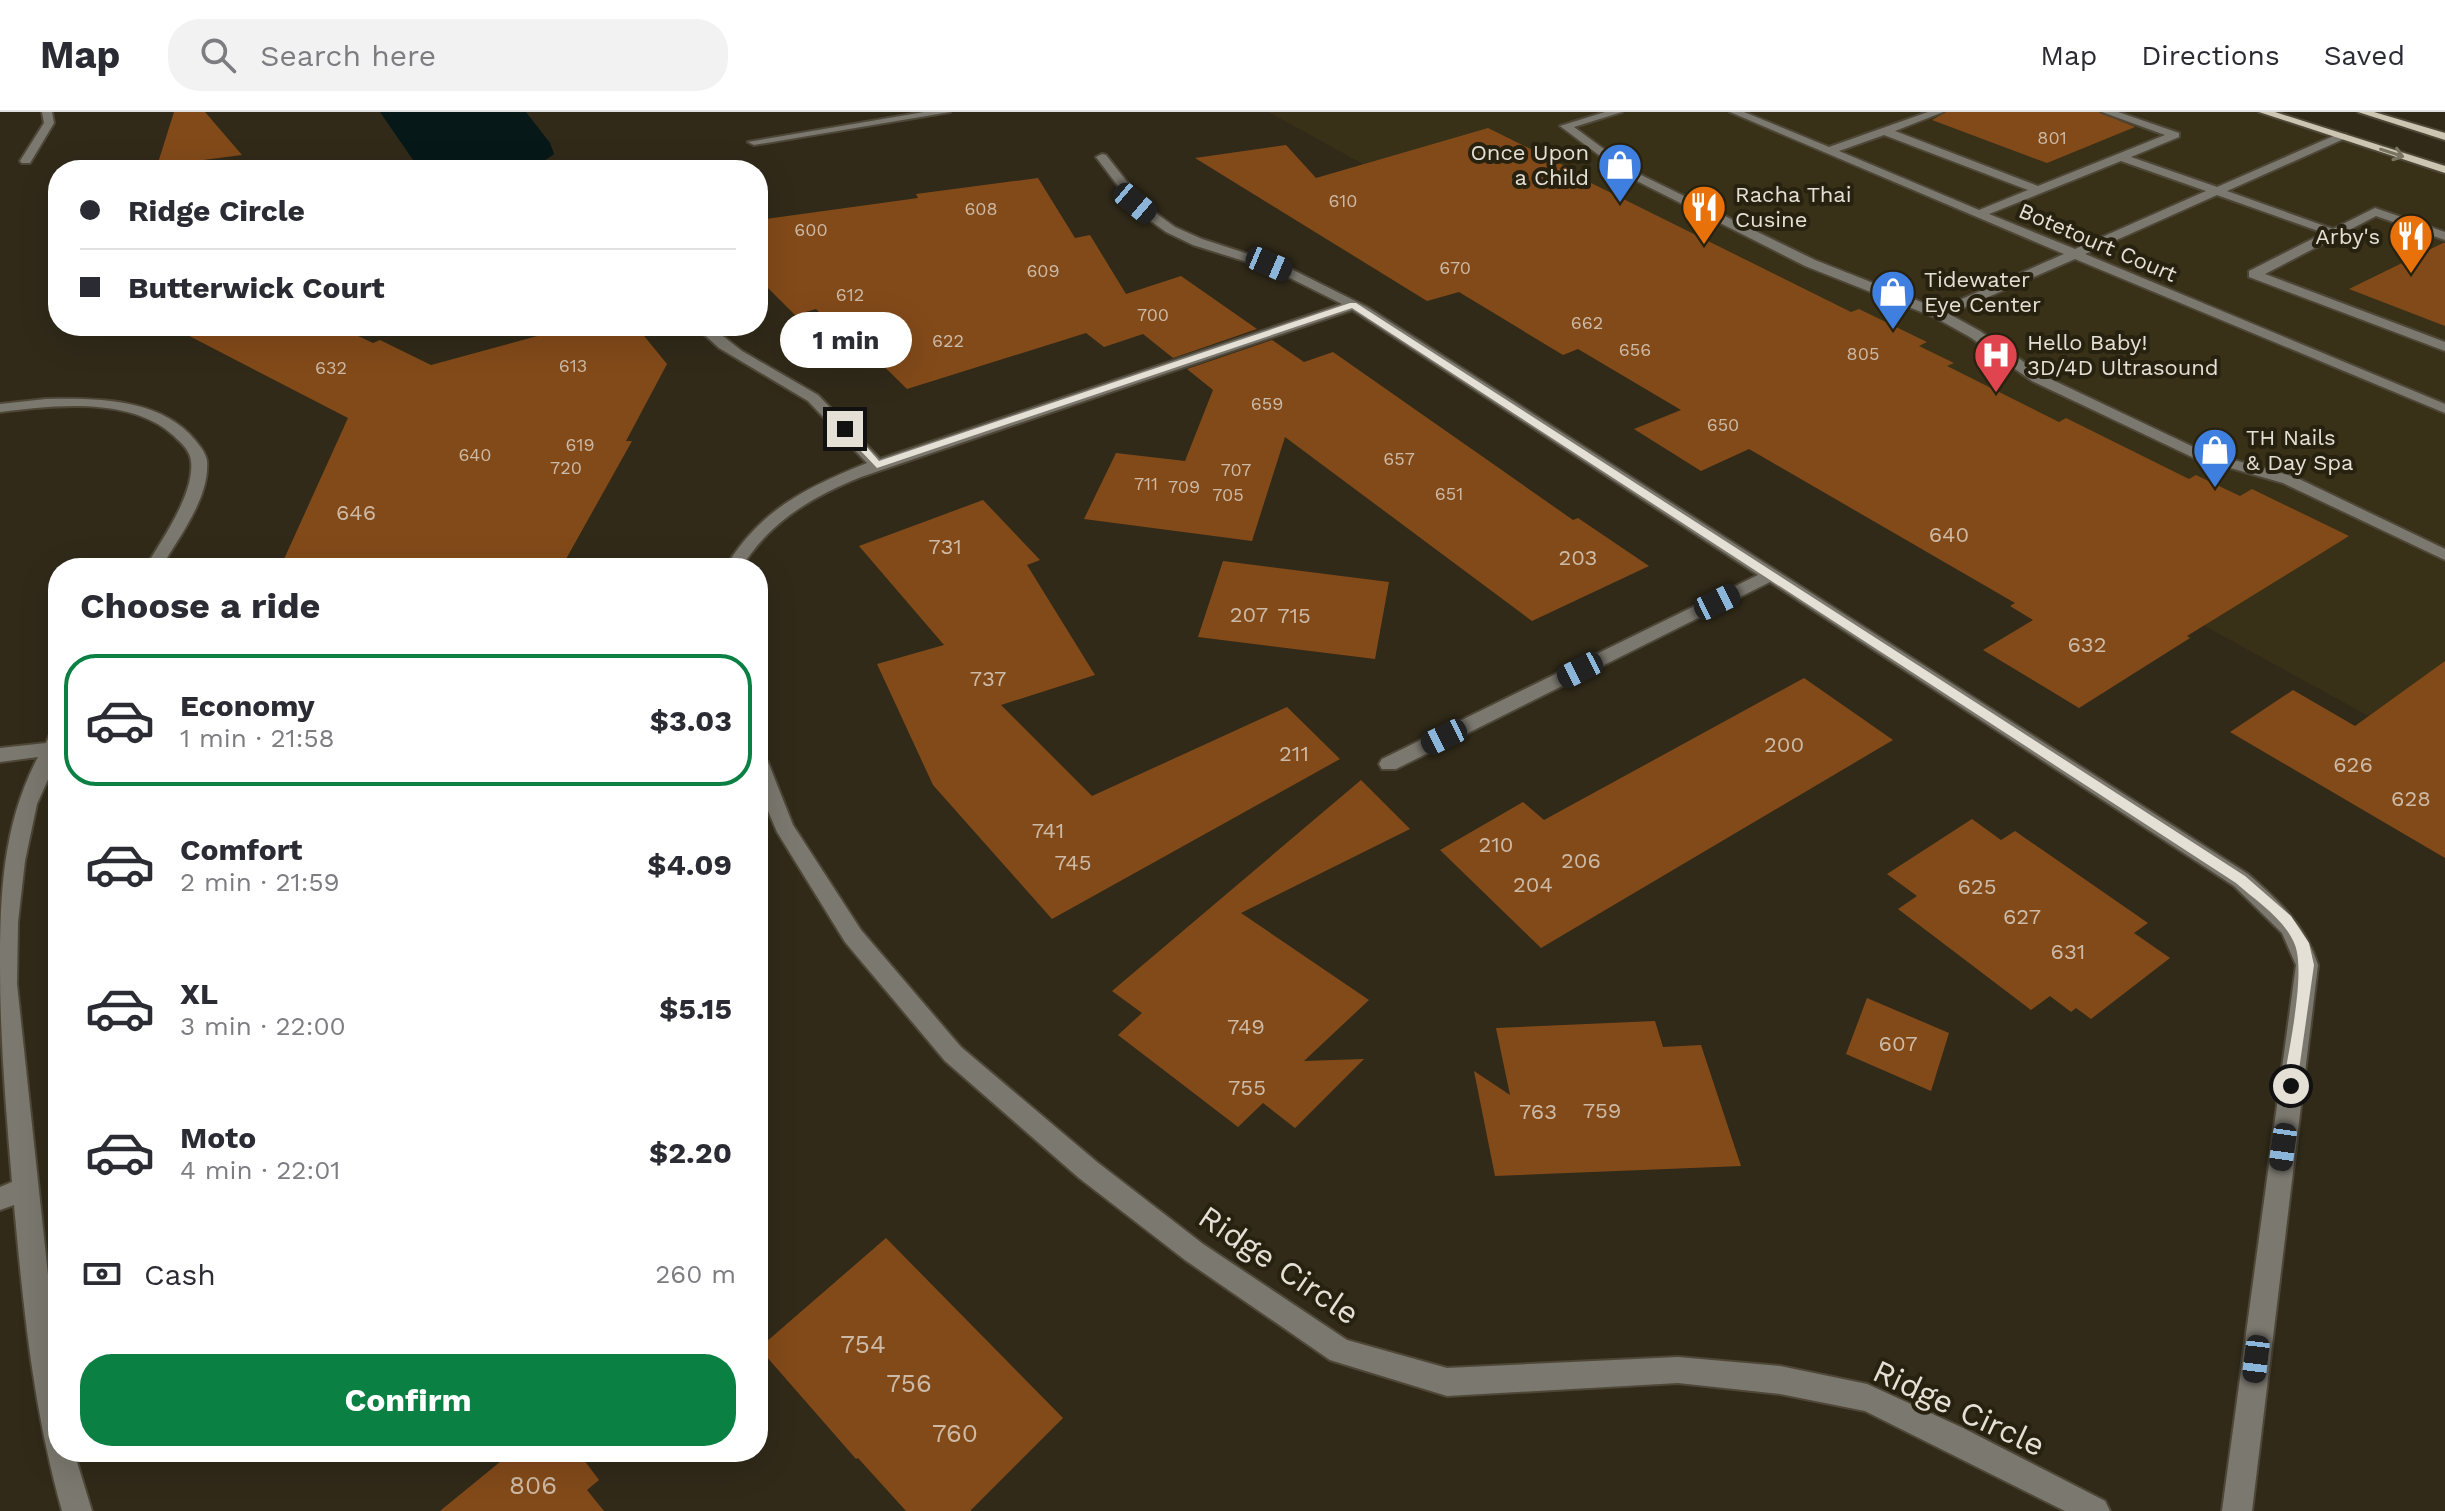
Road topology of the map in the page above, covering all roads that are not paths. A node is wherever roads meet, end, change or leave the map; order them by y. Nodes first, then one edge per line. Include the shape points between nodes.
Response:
1 (47, 112) edge
2 (945, 112) edge
3 (1617, 112) edge
4 (1735, 112) edge
5 (1938, 112) edge
6 (2107, 112) edge
7 (2264, 112) edge
8 (2363, 112) edge
9 (1898, 117) dead end
10 (1910, 122) junction
11 (1884, 131) junction
12 (2342, 136) junction
13 (2445, 137) edge
14 (754, 142) dead end
15 (1829, 151) junction
16 (1102, 157) dead end
17 (2121, 157) junction
18 (26, 161) dead end
19 (2445, 170) edge
20 (2038, 190) junction
21 (2217, 191) junction
22 (1979, 214) junction
23 (2334, 233) junction
24 (2445, 236) edge
25 (2075, 254) junction
26 (1353, 305) junction
27 (1939, 314) junction
28 (710, 336) edge
29 (2445, 347) edge
30 (0, 408) edge
31 (2445, 409) edge
32 (877, 465) junction
33 (2445, 555) edge
34 (159, 558) edge
35 (738, 558) edge
36 (1771, 575) junction
37 (48, 745) edge
38 (0, 755) edge
39 (48, 758) edge
40 (1389, 764) dead end
41 (768, 787) edge
42 (27, 1187) junction
43 (0, 1199) edge
44 (48, 1389) edge
45 (63, 1462) edge
46 (77, 1511) edge
47 (2095, 1511) edge
48 (2237, 1511) edge

1 - 18 street via 49,123
2 - 14 street
3 - 27 street via 1565,126 1631,174 1810,263
4 - 15 street, Botetourt Court
5 - 10 street
6 - 17 street via 2175,135
7 - 12 main road
8 - 13 main road
9 - 10 street
10 - 11 street
11 - 15 street
11 - 20 street
12 -> 19 main road
12 - 21 street
15 - 22 street, Botetourt Court
16 - 26 street via 1135,203 1160,224 1269,264
17 - 20 street
17 - 21 street
20 - 22 street
21 - 23 street
21 - 25 street
22 - 25 street, Botetourt Court
23 - 24 street via 2375,212
23 - 29 street via 2254,274
25 - 27 street
25 - 31 street, Botetourt Court
26 - 32 street
26 - 36 street
27 - 33 street via 2037,378 2197,454 2289,480
28 - 32 street via 811,396
30 - 34 street via 49,403 123,408 165,422 184,436 199,462 187,507
32 - 35 street via 819,488 774,516
36 - 40 street
36 - 48 street via 2241,880 2286,920 2302,943 2307,965
37 - 38 street
39 - 42 street via 28,802 4,906 5,1017
41 - 47 street, Ridge Circle via 784,827 853,936 953,1054 1194,1252 1340,1351 1447,1382 1678,1370 1780,1380 1867,1398
42 - 43 street
42 - 44 street
45 - 46 street

